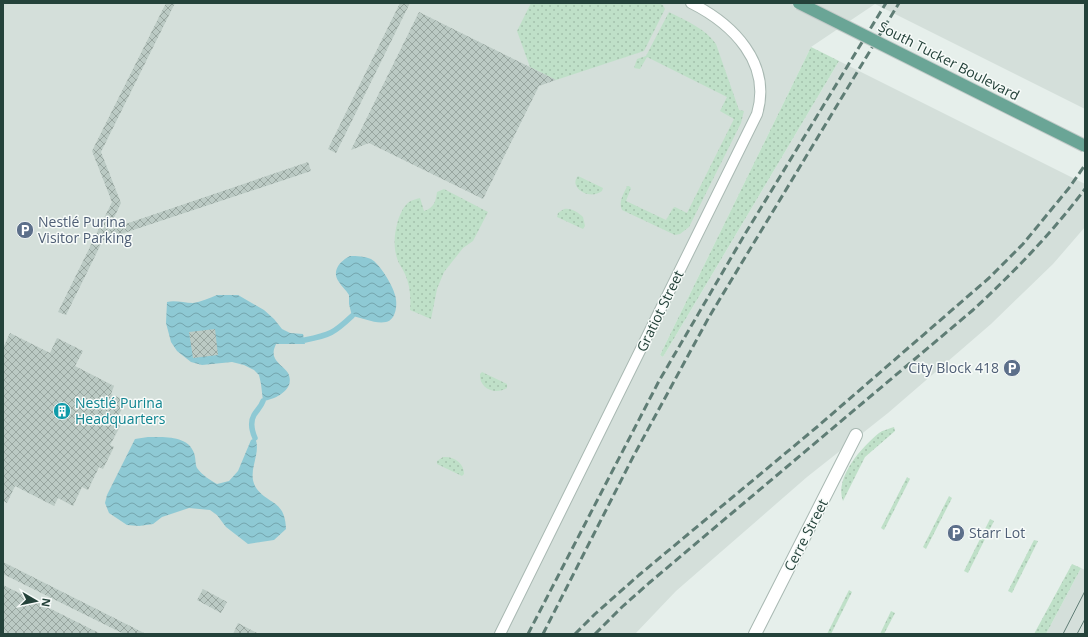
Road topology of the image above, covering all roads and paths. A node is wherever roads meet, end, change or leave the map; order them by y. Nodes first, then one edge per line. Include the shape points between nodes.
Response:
1 (691, 3) edge
2 (799, 3) edge
3 (1085, 146) edge
4 (856, 436) dead end
5 (500, 634) edge
6 (755, 634) edge

1 - 5 lane, Gratiot Street via 718,19 734,32 745,46 759,79 761,94 757,114
2 - 3 main road, South Tucker Boulevard, bridge
4 - 6 street, Cerre Street

